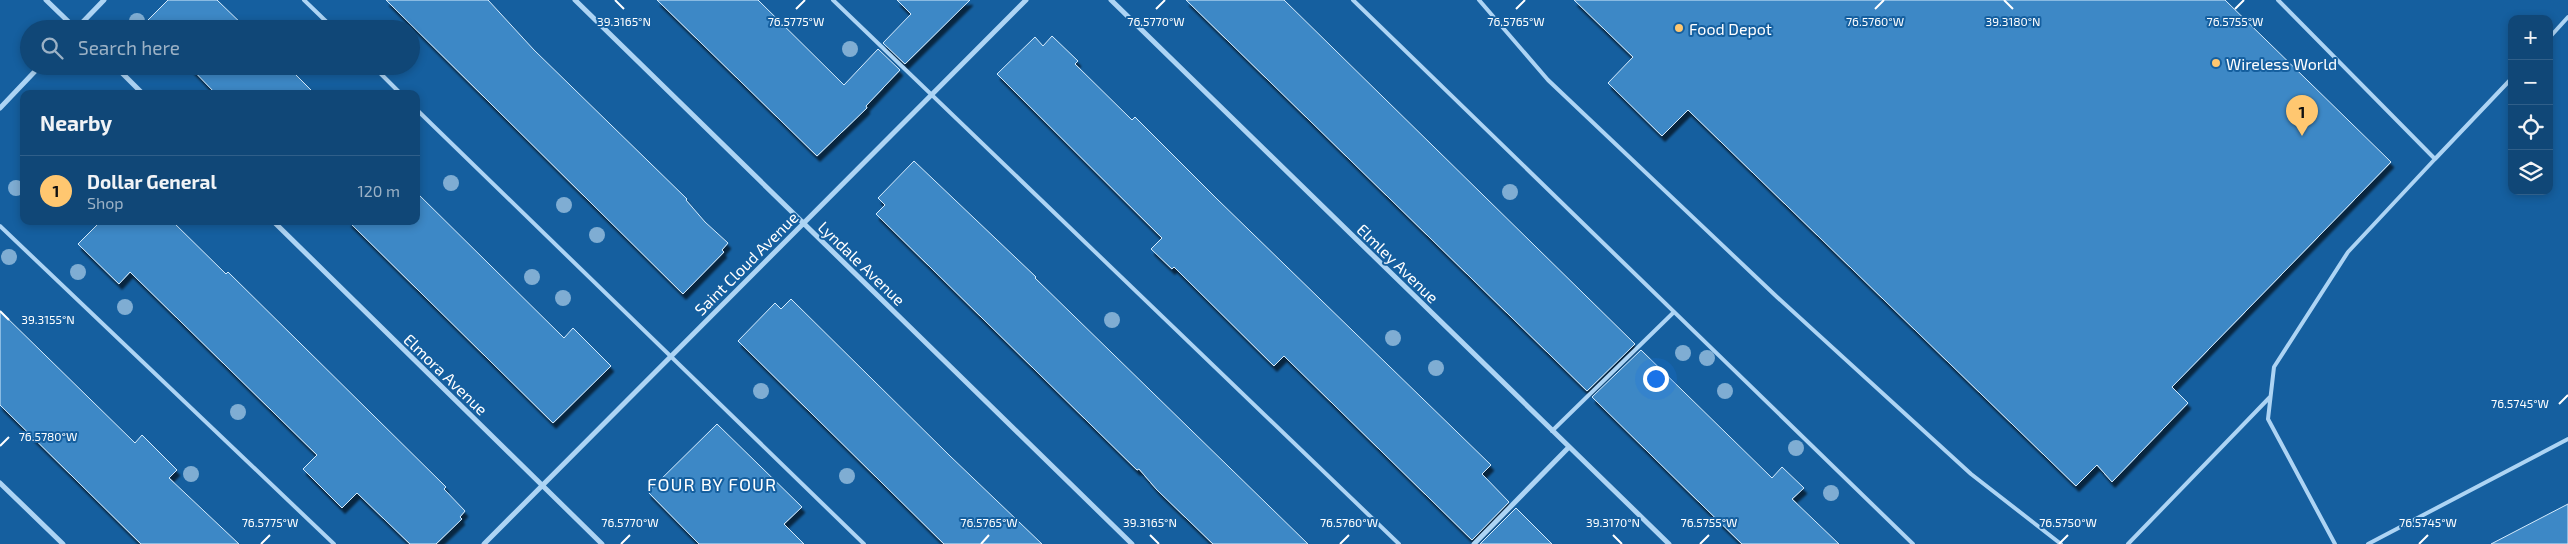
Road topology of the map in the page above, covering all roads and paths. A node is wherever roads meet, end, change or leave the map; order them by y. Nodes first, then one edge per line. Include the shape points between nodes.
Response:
1 (46, 0) edge
2 (104, 0) edge
3 (304, 0) edge
4 (574, 0) edge
5 (833, 0) edge
6 (1026, 0) edge
7 (1111, 0) edge
8 (1353, 0) edge
9 (1479, 0) edge
10 (2278, 0) edge
11 (2568, 18) edge
12 (67, 20) edge
13 (85, 20) edge
14 (325, 20) edge
15 (2553, 34) edge
16 (31, 75) edge
17 (123, 75) edge
18 (381, 75) edge
19 (2508, 82) edge
20 (139, 90) edge
21 (397, 90) edge
22 (932, 94) junction
23 (0, 108) edge
24 (420, 113) edge
25 (2435, 158) junction
26 (803, 224) junction
27 (277, 225) edge
28 (0, 226) edge
29 (1674, 312) junction
30 (671, 356) junction
31 (2270, 397) junction
32 (1552, 431) junction
33 (2568, 439) edge
34 (1570, 447) junction
35 (0, 483) edge
36 (542, 485) junction
37 (63, 544) edge
38 (334, 544) edge
39 (484, 544) edge
40 (602, 544) edge
41 (864, 544) edge
42 (1132, 544) edge
43 (1399, 544) edge
44 (1474, 544) edge
45 (1669, 544) edge
46 (1912, 544) edge
47 (2061, 544) edge
48 (2128, 544) edge
49 (2335, 544) edge
50 (2368, 544) edge

1 - 12 street
2 - 13 street
3 - 14 lane
4 - 26 street, Lyndale Avenue
5 - 22 lane
6 - 22 street, Saint Cloud Avenue
7 - 32 street, Elmley Avenue
8 - 29 lane
9 - 47 lane via 1548,80 1784,304 1971,474
10 - 25 lane
11 - 15 lane
16 - 23 street
17 - 20 street
18 - 21 lane
19 - 25 lane
22 - 26 street, Saint Cloud Avenue
22 - 43 lane
24 - 30 lane
25 - 31 lane via 2348,252 2274,367
26 - 30 street, Saint Cloud Avenue
26 - 42 street, Lyndale Avenue
27 - 36 street, Elmora Avenue
28 - 38 lane
29 - 32 lane
29 - 46 lane
30 - 36 street, Saint Cloud Avenue
30 - 41 lane
31 - 48 lane
31 - 49 lane via 2268,419
32 - 34 street, Elmley Avenue
33 - 50 lane
34 - 44 street
34 - 45 street, Elmley Avenue
35 - 37 street
36 - 39 street, Saint Cloud Avenue
36 - 40 street, Elmora Avenue

